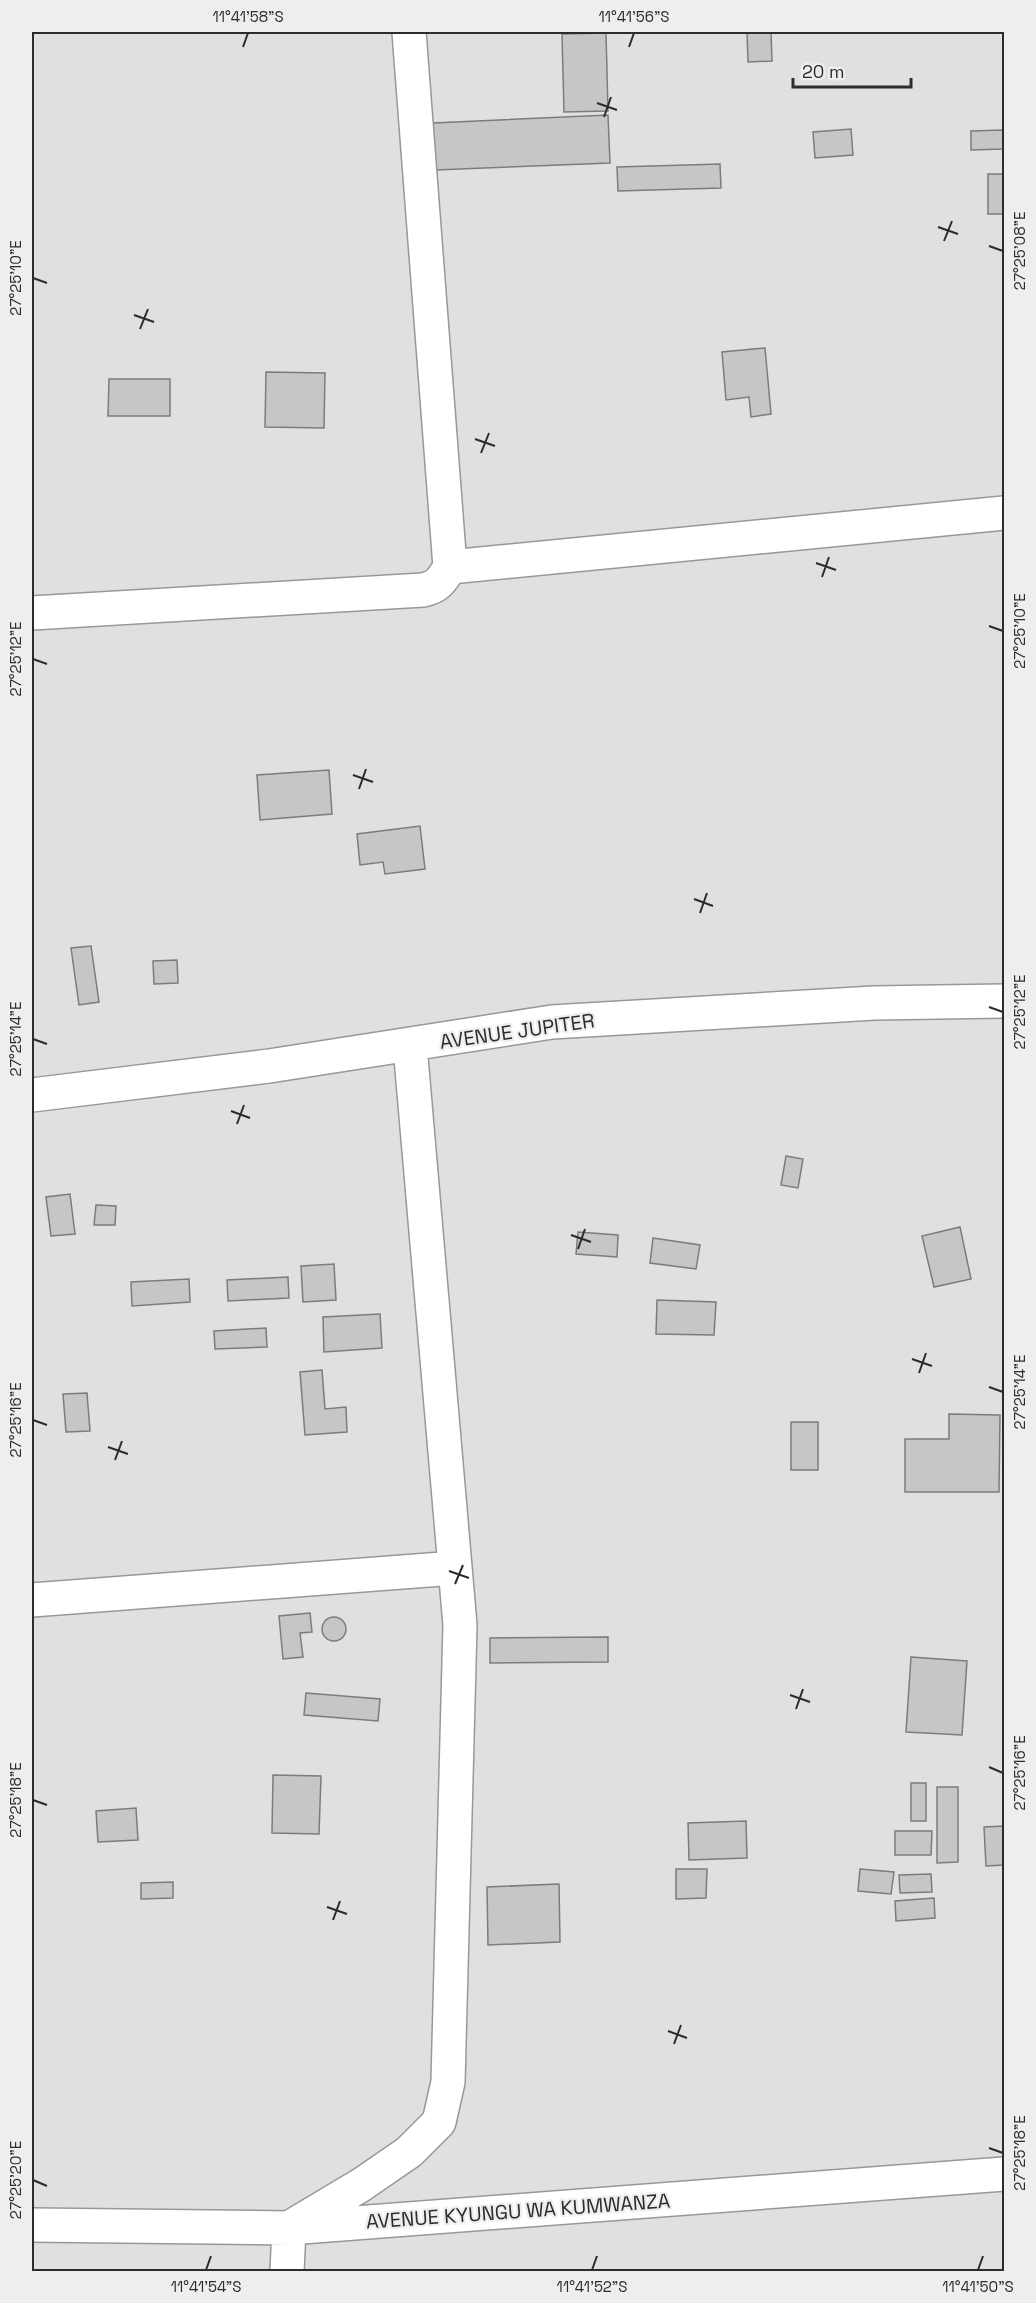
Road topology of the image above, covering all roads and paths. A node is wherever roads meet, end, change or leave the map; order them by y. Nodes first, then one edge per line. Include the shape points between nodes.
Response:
1 (409, 32) edge
2 (1005, 513) edge
3 (450, 567) junction
4 (32, 613) edge
5 (1005, 1001) edge
6 (410, 1046) junction
7 (32, 1095) edge
8 (455, 1568) junction
9 (32, 1600) edge
10 (1005, 2174) edge
11 (32, 2225) edge
12 (289, 2228) junction
13 (287, 2271) edge

1 - 3 street
2 - 3 street
3 - 4 street via 435,587 423,590
5 - 6 street, AVENUE JUPITER via 874,1003 552,1022
6 - 7 street, AVENUE JUPITER
6 - 8 street
8 - 9 street
8 - 12 street via 460,1625 448,2082 439,2122 409,2152
10 - 12 street, AVENUE KYUNGU WA KUMWANZA
11 - 12 street, AVENUE KYUNGU WA KUMWANZA
12 - 13 street

